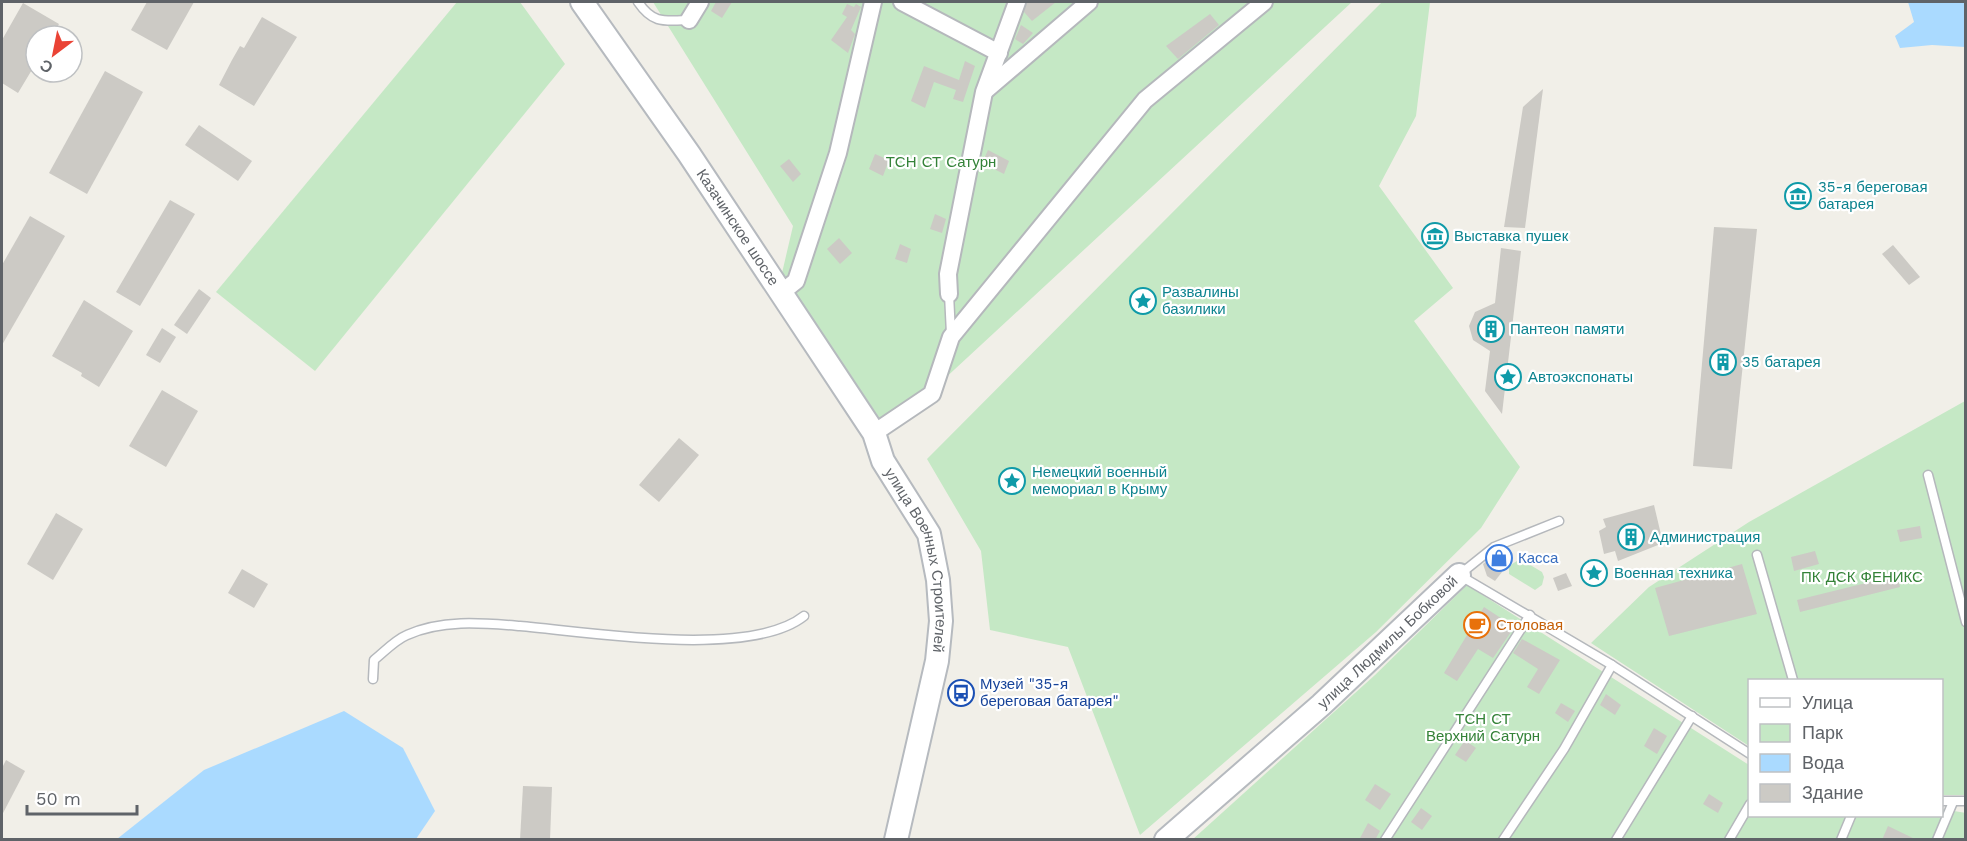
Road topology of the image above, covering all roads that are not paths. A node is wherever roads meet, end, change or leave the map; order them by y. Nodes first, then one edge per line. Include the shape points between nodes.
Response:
1 (582, 2) edge
2 (638, 2) edge
3 (700, 2) edge
4 (873, 2) edge
5 (902, 2) edge
6 (1017, 2) edge
7 (1089, 2) edge
8 (1264, 2) edge
9 (689, 20) joint
10 (999, 53) junction
11 (984, 92) junction
12 (781, 293) junction
13 (949, 294) joint
14 (951, 337) junction
15 (874, 433) junction
16 (883, 461) joint
17 (1928, 475) dead end
18 (1559, 521) dead end
19 (1757, 555) dead end
20 (1459, 575) junction
21 (1530, 615) junction
22 (804, 616) dead end
23 (1965, 622) edge
24 (1612, 665) junction
25 (373, 679) dead end
26 (1792, 679) edge
27 (1692, 716) junction
28 (1748, 753) edge
29 (1943, 801) edge
30 (1965, 801) edge
31 (1953, 802) junction
32 (1748, 806) edge
33 (1851, 817) edge
34 (896, 840) edge
35 (1166, 840) edge
36 (1385, 840) edge
37 (1503, 840) edge
38 (1616, 840) edge
39 (1729, 840) edge
40 (1841, 840) edge
41 (1936, 840) edge

1 - 12 main road, Казачинское шоссе
2 - 9 lane via 646,14 662,21
3 - 9 street
4 - 12 street via 838,153 796,281
5 - 10 street
6 - 10 street
7 - 11 street
8 - 14 street via 1145,100
10 - 11 street
11 - 13 street via 948,274
12 - 15 main road, Казачинское шоссе
13 - 14 lane
14 - 15 street via 932,394
15 - 16 main road, Казачинское шоссе
16 - 34 main road, улица Военных Строителей via 929,534 941,621 937,661
17 - 23 lane
18 - 20 lane via 1494,547
19 - 26 lane
20 - 21 lane, улица Людмилы Бобковой
20 - 35 main road, улица Людмилы Бобковой via 1321,705
21 - 24 lane, улица Людмилы Бобковой
21 - 36 lane
22 - 25 lane via 778,631 697,641 482,623 443,625 406,635 374,660
24 - 27 lane, улица Людмилы Бобковой
24 - 37 lane via 1564,749
27 - 28 lane, улица Людмилы Бобковой
27 - 38 lane
29 - 31 lane
30 - 31 lane
31 - 41 lane
32 - 39 lane
33 - 40 lane

